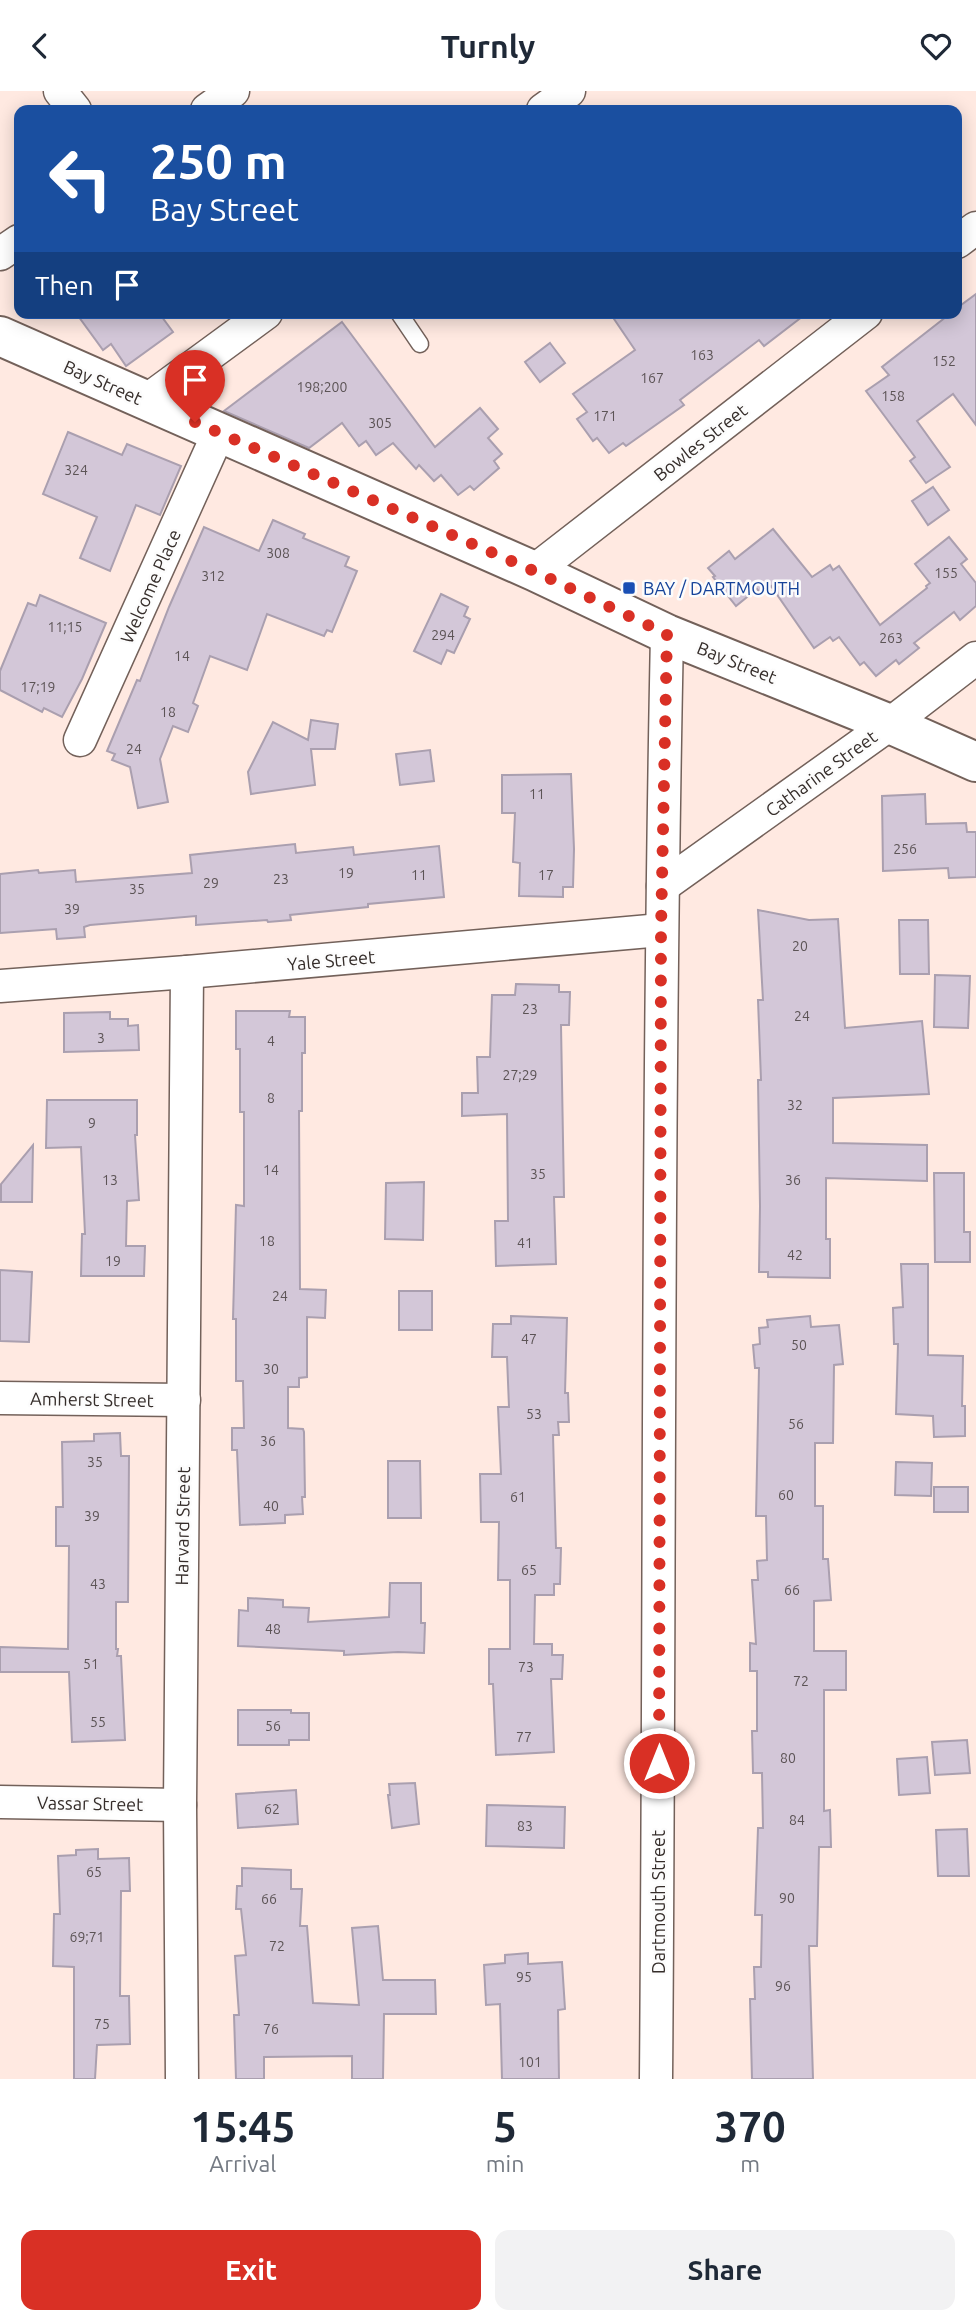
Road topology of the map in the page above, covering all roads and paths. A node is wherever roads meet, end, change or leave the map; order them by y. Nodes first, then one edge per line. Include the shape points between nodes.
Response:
1 (233, 91) edge
2 (569, 91) edge
3 (214, 105) edge
4 (550, 105) edge
5 (258, 319) edge
6 (403, 319) edge
7 (858, 319) edge
8 (0, 336) edge
9 (420, 344) dead end
10 (146, 401) junction
11 (219, 432) junction
12 (534, 571) junction
13 (667, 634) junction
14 (976, 658) edge
15 (890, 724) junction
16 (80, 740) dead end
17 (976, 762) edge
18 (663, 886) junction
19 (661, 930) junction
20 (187, 972) junction
21 (0, 985) edge
22 (0, 1398) edge
23 (184, 1400) junction
24 (0, 1802) edge
25 (180, 1805) junction
26 (181, 2079) edge
27 (656, 2079) edge

1 - 3 street
2 - 4 street
5 - 10 street
6 - 9 lane
7 - 12 street, Bowles Street
8 - 10 main road, Bay Street
10 - 11 main road, Bay Street
11 - 12 main road, Bay Street
11 - 16 street, Welcome Place
12 - 13 main road, Bay Street
13 - 15 main road, Bay Street
13 - 18 street, Dartmouth Street
14 - 15 street, Catharine Street
15 - 17 main road, Bay Street
15 - 18 street, Catharine Street
18 - 19 street, Dartmouth Street
19 - 20 street, Yale Street
19 - 27 street, Dartmouth Street
20 - 21 street, Yale Street
20 - 23 street, Harvard Street
22 - 23 street, Amherst Street
23 - 25 street, Harvard Street
24 - 25 street, Vassar Street
25 - 26 street, Harvard Street

